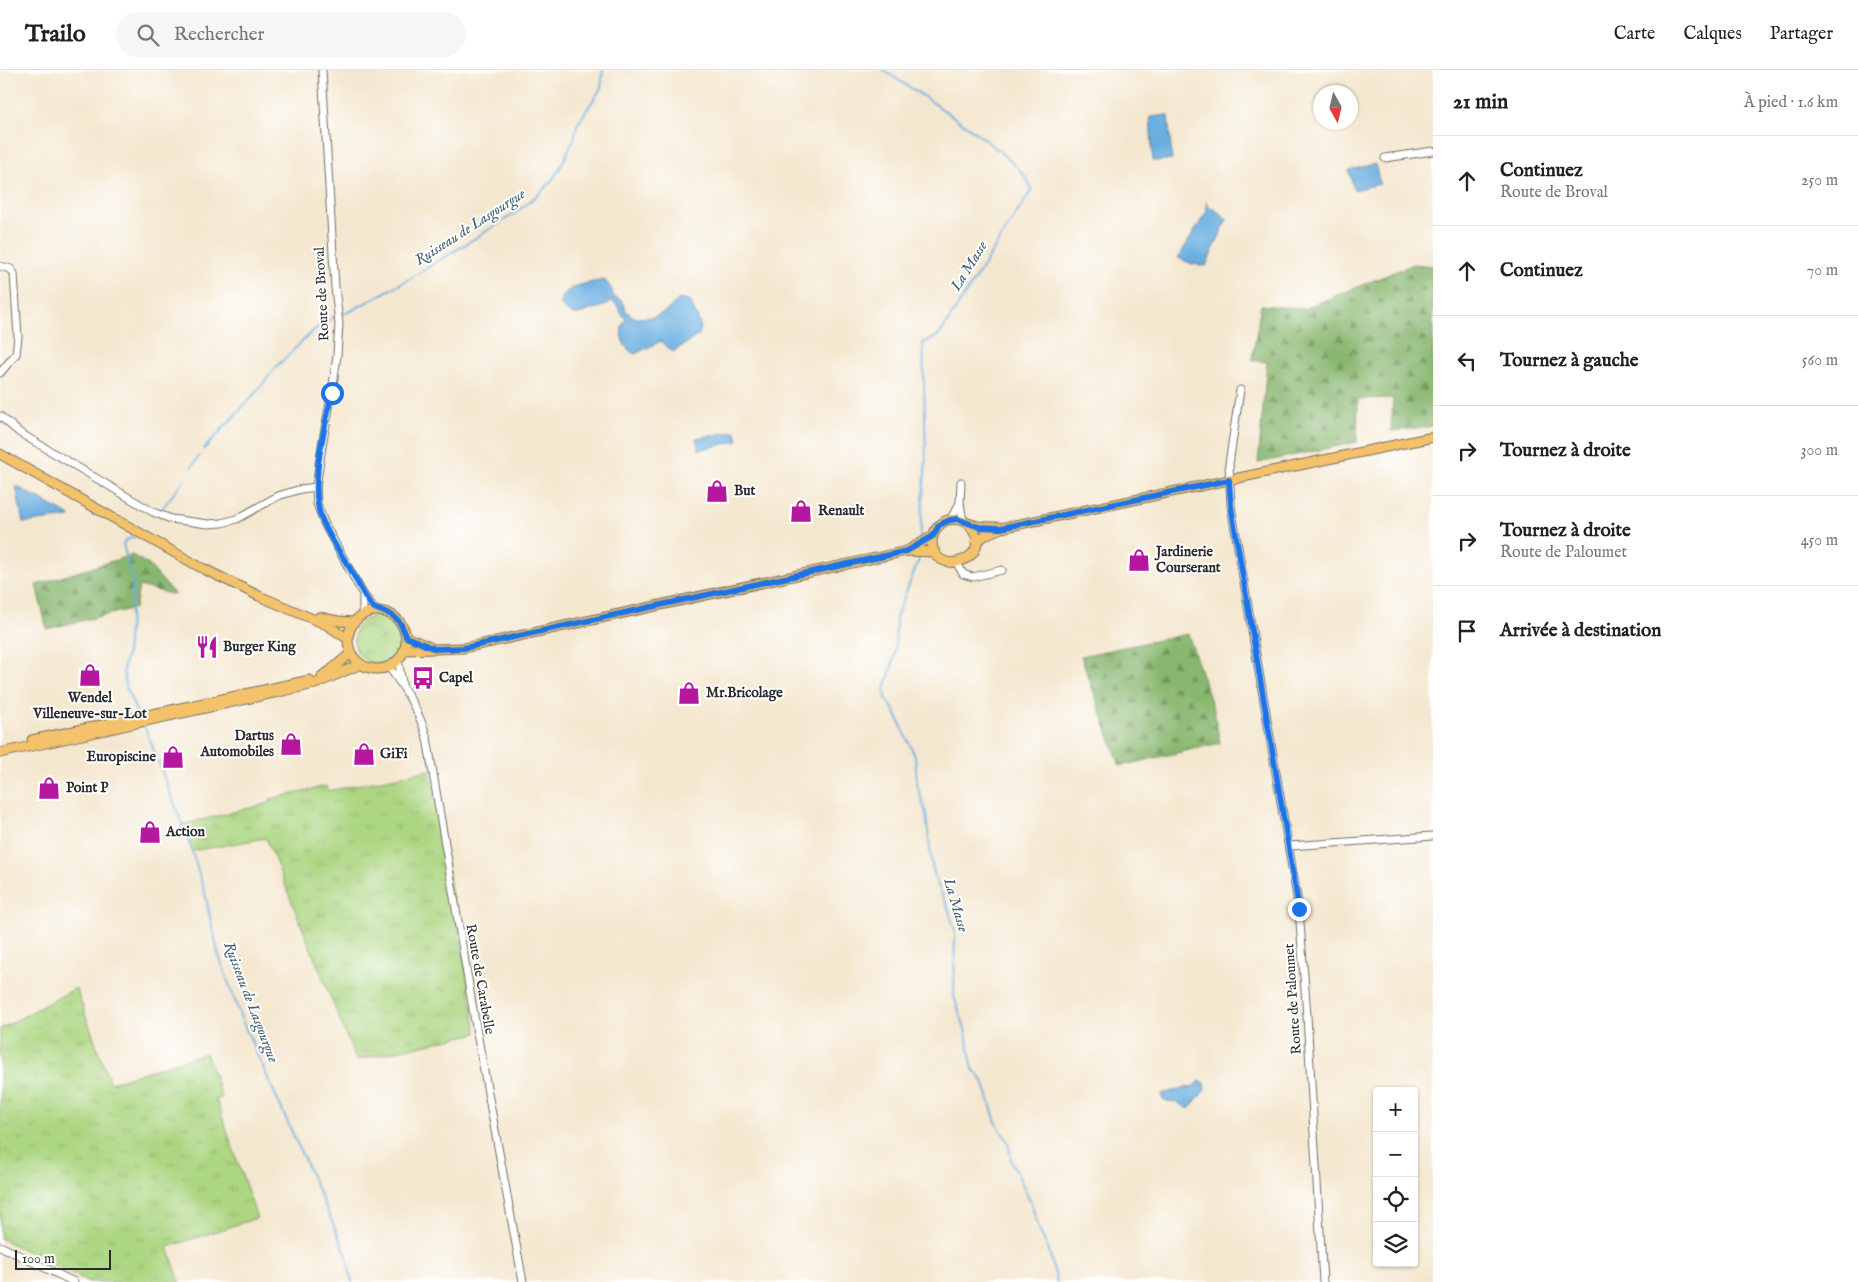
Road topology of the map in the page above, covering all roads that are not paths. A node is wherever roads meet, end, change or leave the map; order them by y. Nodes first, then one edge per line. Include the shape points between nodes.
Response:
1 (322, 70) edge
2 (1433, 151) edge
3 (1385, 158) dead end
4 (0, 266) edge
5 (0, 373) edge
6 (1240, 390) dead end
7 (0, 416) edge
8 (1433, 437) edge
9 (0, 454) edge
10 (1229, 480) junction
11 (961, 482) dead end
12 (316, 487) junction
13 (960, 503) junction
14 (950, 520) junction
15 (967, 523) junction
16 (1001, 528) junction
17 (933, 536) junction
18 (976, 542) junction
19 (907, 551) junction
20 (935, 552) junction
21 (956, 563) junction
22 (1002, 570) dead end
23 (363, 594) junction
24 (380, 611) junction
25 (301, 613) junction
26 (361, 616) junction
27 (354, 622) junction
28 (406, 637) junction
29 (348, 639) junction
30 (435, 649) junction
31 (404, 650) junction
32 (351, 653) junction
33 (398, 659) junction
34 (361, 664) junction
35 (388, 666) junction
36 (402, 684) junction
37 (0, 747) edge
38 (0, 753) edge
39 (1433, 836) edge
40 (1290, 846) junction
41 (0, 1246) edge
42 (74, 1282) edge
43 (523, 1282) edge
44 (1322, 1282) edge

1 - 12 street, Route de Broval via 339,324 332,393
2 - 3 street
4 - 5 street via 11,269 14,274 18,337 16,354
6 - 10 street, Route de Paloumet
7 - 12 street via 20,433 59,457 153,512 171,519 222,523 237,519 278,496
8 - 10 main road
9 - 25 main road via 200,567
10 - 16 main road
10 - 40 street, Route de Paloumet
11 - 13 street
12 - 23 street, Route de Broval via 321,517
13 - 14 street
13 - 15 street
14 - 15 main road
14 - 17 main road via 939,525
15 - 16 main road
15 - 18 main road via 975,533
16 - 18 main road
17 - 19 main road
17 - 20 main road
18 - 21 main road via 969,558
19 - 20 main road
19 - 30 main road via 464,648
20 - 21 main road via 944,561
21 - 22 street via 963,574 973,577
23 - 24 street, Route de Broval
23 - 26 street
24 - 26 main road
24 - 28 main road via 398,619
25 - 27 main road via 338,622
25 - 29 main road
26 - 27 main road
27 - 29 main road
28 - 30 main road
28 - 31 main road
29 - 32 main road
30 - 31 main road
31 - 33 main road
32 - 34 main road
32 - 37 main road via 330,672 313,679
33 - 35 main road
33 - 36 street, Route de Carabelle
34 - 35 main road via 378,668
34 - 38 main road via 315,684
35 - 36 street, Route de Carabelle
36 - 43 street, Route de Carabelle via 427,738 476,1033
39 - 40 street
40 - 44 street, Route de Paloumet via 1304,963
41 - 42 street

